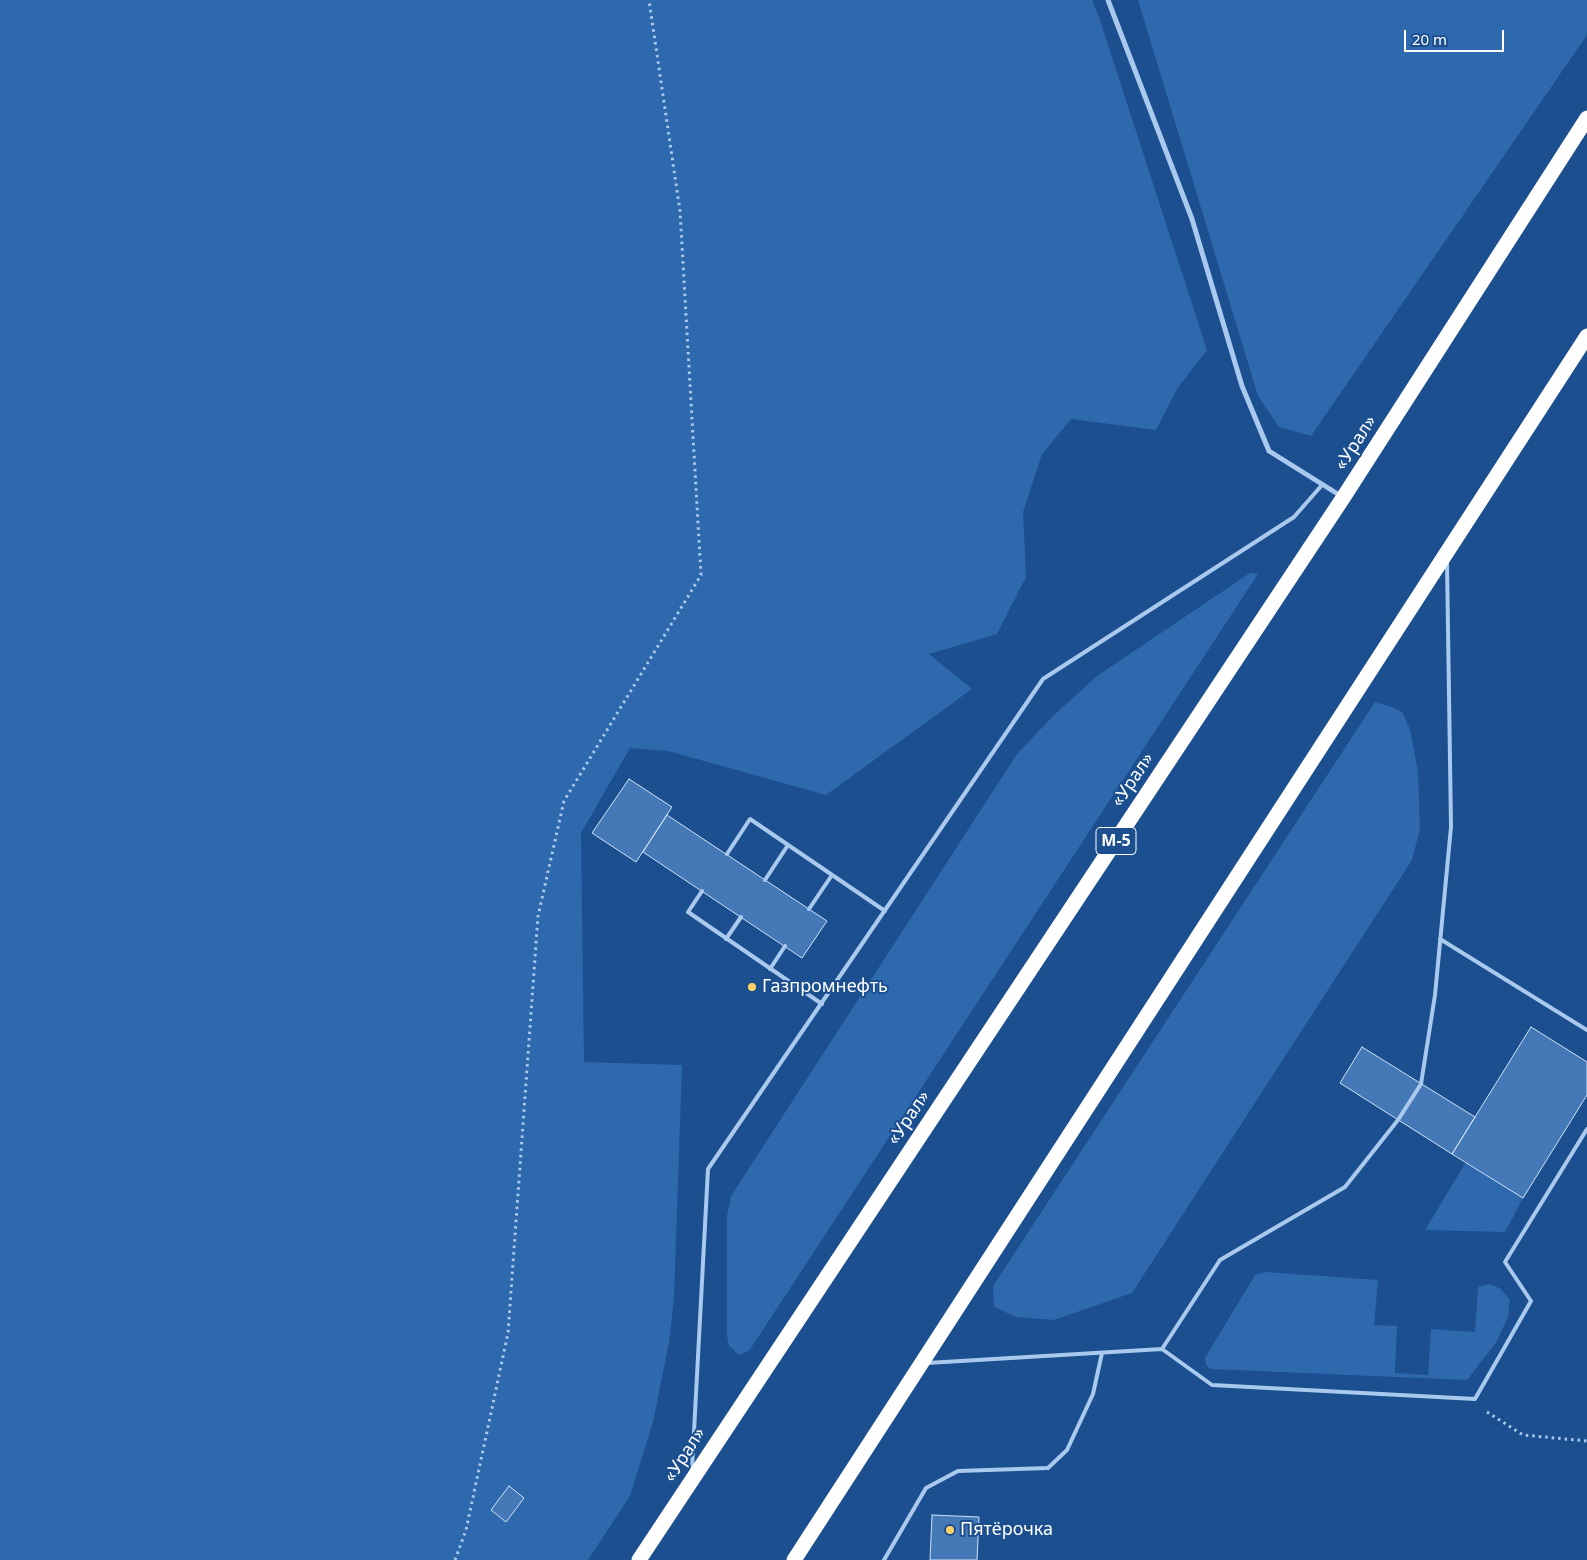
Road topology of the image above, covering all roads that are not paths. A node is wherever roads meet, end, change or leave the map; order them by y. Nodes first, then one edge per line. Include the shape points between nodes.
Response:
1 (1108, 0) edge
2 (1587, 118) edge
3 (1587, 336) edge
4 (1322, 485) junction
5 (1343, 498) junction
6 (1447, 552) junction
7 (788, 846) junction
8 (727, 854) dead end
9 (832, 875) junction
10 (766, 880) dead end
11 (702, 891) dead end
12 (809, 909) dead end
13 (885, 911) junction
14 (741, 917) dead end
15 (726, 939) junction
16 (1440, 939) junction
17 (784, 946) dead end
18 (770, 969) junction
19 (822, 1004) junction
20 (1587, 1030) edge
21 (1587, 1129) edge
22 (1162, 1349) junction
23 (1102, 1353) junction
24 (922, 1363) junction
25 (692, 1479) junction
26 (639, 1560) edge
27 (794, 1560) edge
28 (884, 1560) edge

1 - 4 street via 1192,219 1242,386 1269,451
2 - 5 highway, «Урал» / М-5
3 - 6 highway
4 - 5 street
4 - 13 lane via 1294,516 1043,679
5 - 25 highway, «Урал» / М-5
6 - 16 lane via 1451,827
6 - 24 highway
7 - 8 lane via 750,820
7 - 9 lane
7 - 10 lane
9 - 12 lane
9 - 13 lane
11 - 15 lane via 688,912
13 - 19 lane
14 - 15 lane
15 - 18 lane
16 - 20 lane
16 - 22 lane via 1421,1084 1398,1120 1345,1187 1220,1260
17 - 18 lane
18 - 19 lane
19 - 25 lane via 708,1169
21 - 22 lane via 1505,1262 1531,1301 1475,1399 1212,1385
22 - 23 lane
23 - 24 lane
23 - 28 lane via 1093,1394 1067,1450 1055,1462 1048,1468 958,1470 926,1488
24 - 27 highway
25 - 26 highway, «Урал» / М-5

